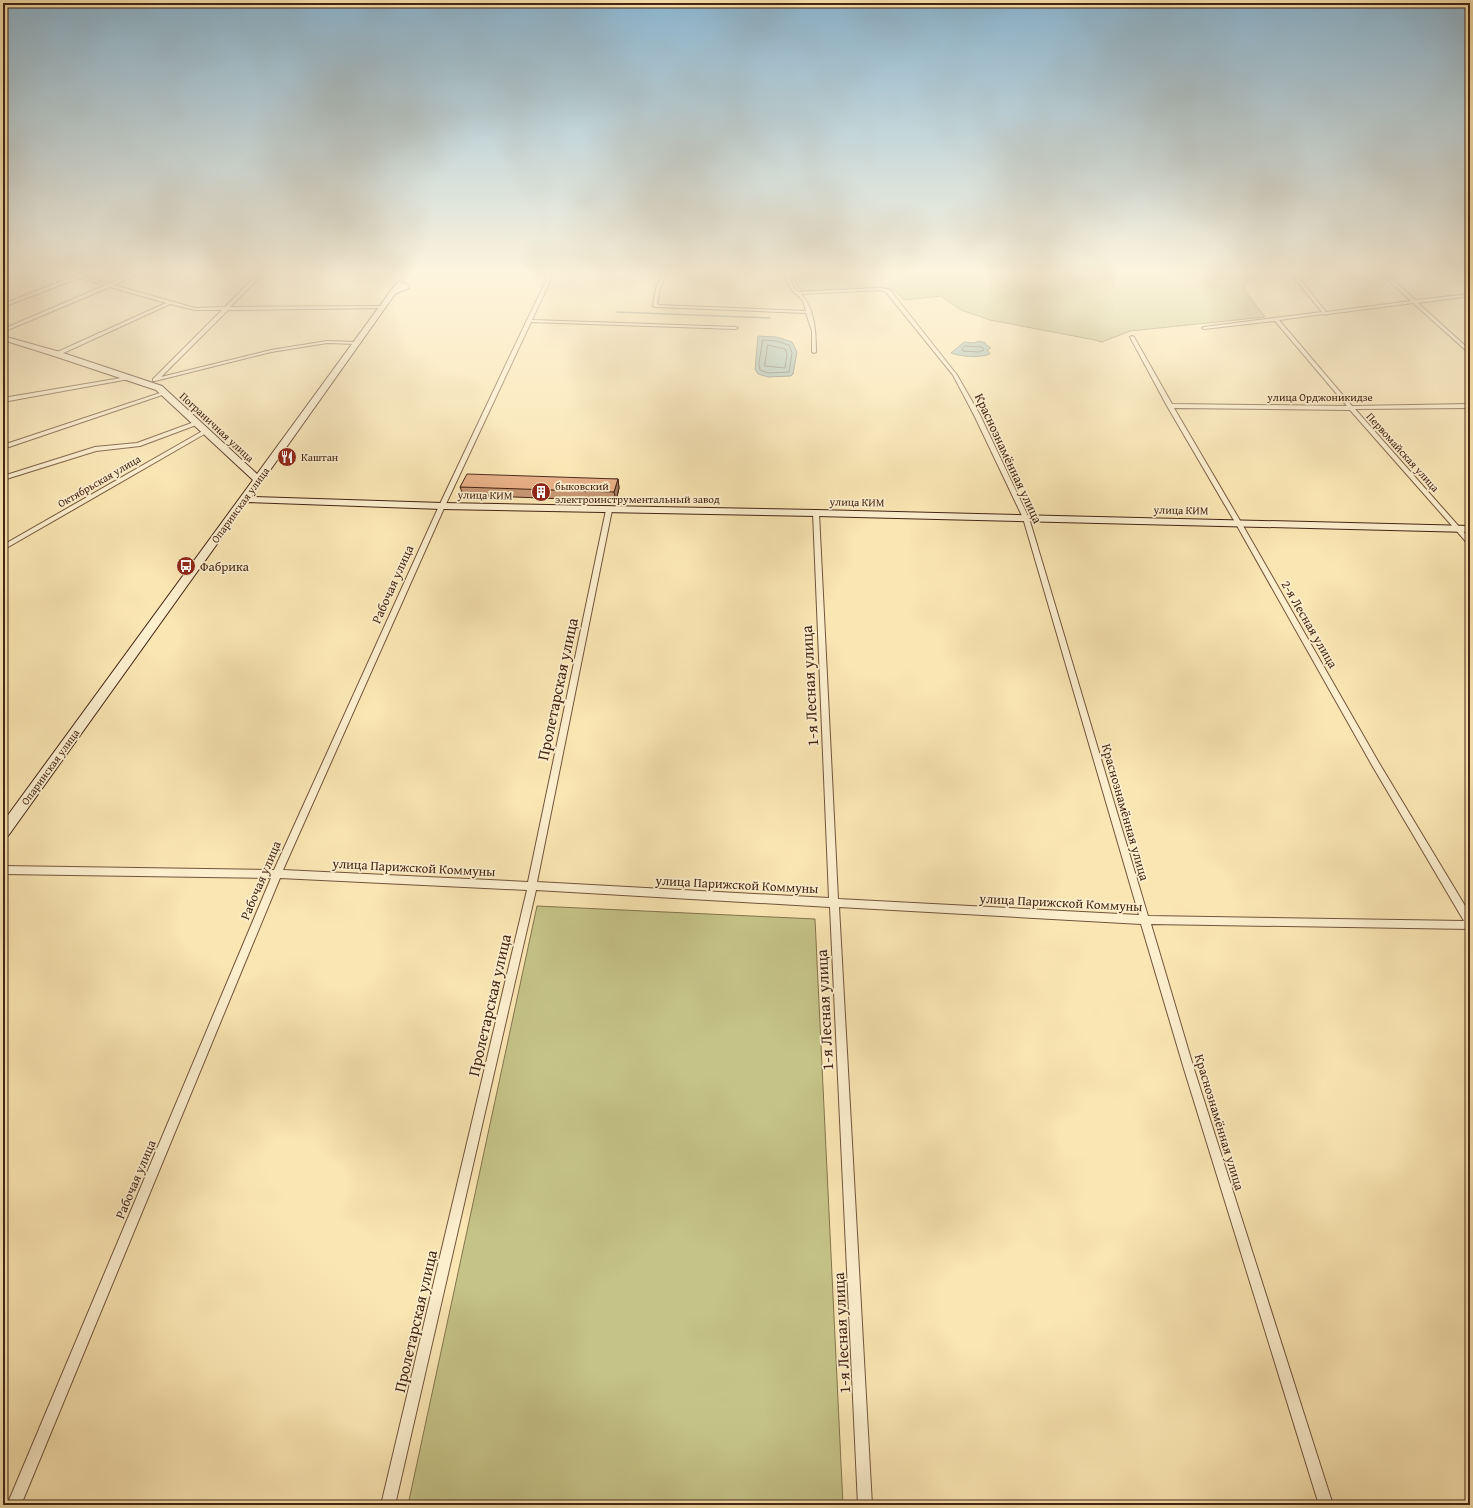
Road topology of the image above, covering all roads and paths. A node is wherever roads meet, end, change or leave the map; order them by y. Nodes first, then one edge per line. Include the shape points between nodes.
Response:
1 (25, 344) edge
2 (78, 344) edge
3 (191, 344) edge
4 (313, 344) edge
5 (355, 344) edge
6 (517, 344) edge
7 (814, 344) edge
8 (929, 344) edge
9 (1136, 344) edge
10 (1297, 344) edge
11 (1460, 344) edge
12 (814, 352) dead end
13 (1470, 353) edge
14 (57, 354) junction
15 (127, 378) junction
16 (152, 382) junction
17 (165, 393) junction
18 (3, 400) edge
19 (1170, 406) junction
20 (1470, 406) edge
21 (1351, 408) junction
22 (197, 423) junction
23 (206, 431) junction
24 (3, 447) edge
25 (3, 478) edge
26 (258, 479) junction
27 (244, 499) junction
28 (442, 506) junction
29 (609, 510) junction
30 (816, 513) junction
31 (1026, 518) junction
32 (1240, 524) junction
33 (1458, 529) junction
34 (1470, 529) edge
35 (1470, 543) edge
36 (3, 548) edge
37 (3, 832) edge
38 (3, 870) edge
39 (278, 874) junction
40 (532, 886) junction
41 (834, 902) junction
42 (1144, 920) junction
43 (1470, 924) edge
44 (14, 1505) edge
45 (388, 1505) edge
46 (865, 1505) edge
47 (1326, 1505) edge

1 - 14 main road, Пограничная улица
2 - 14 street
3 - 16 street
4 - 16 street via 271,351
5 - 26 main road, Опаринская улица
6 - 28 street, Рабочая улица
7 - 12 street
8 - 31 street, Краснознамённая улица via 955,375
9 - 19 street, 2-я Лесная улица
10 - 21 street, Первомайская улица
11 - 13 street
14 - 15 main road, Пограничная улица
15 - 16 main road, Пограничная улица
15 - 18 street
16 - 17 main road, Пограничная улица
17 - 22 main road, Пограничная улица
17 - 24 street
19 - 21 street, улица Орджоникидзе
19 - 32 street, 2-я Лесная улица
20 - 21 street, улица Орджоникидзе
21 - 33 street, Первомайская улица
22 - 23 main road, Пограничная улица
22 - 25 street via 138,445 95,450
23 - 26 main road, Пограничная улица
23 - 36 street, Октябрьская улица
26 - 27 main road, Опаринская улица
27 - 28 main road, улица КИМ
27 - 37 main road, Опаринская улица
28 - 29 main road, улица КИМ
28 - 39 street, Рабочая улица
29 - 30 main road, улица КИМ
29 - 40 street, Пролетарская улица
30 - 31 main road, улица КИМ
30 - 41 street, 1-я Лесная улица
31 - 32 main road, улица КИМ
31 - 42 street, Краснознамённая улица
32 - 33 main road, улица КИМ
32 - 43 street, 2-я Лесная улица via 1376,765
33 - 34 main road, улица КИМ
33 - 35 street, Первомайская улица
38 - 39 street, улица Парижской Коммуны
39 - 40 street, улица Парижской Коммуны
39 - 44 street, Рабочая улица
40 - 41 street, улица Парижской Коммуны
40 - 45 street, Пролетарская улица
41 - 42 street, улица Парижской Коммуны
41 - 46 street, 1-я Лесная улица
42 - 43 street, улица Парижской Коммуны
42 - 47 street, Краснознамённая улица

